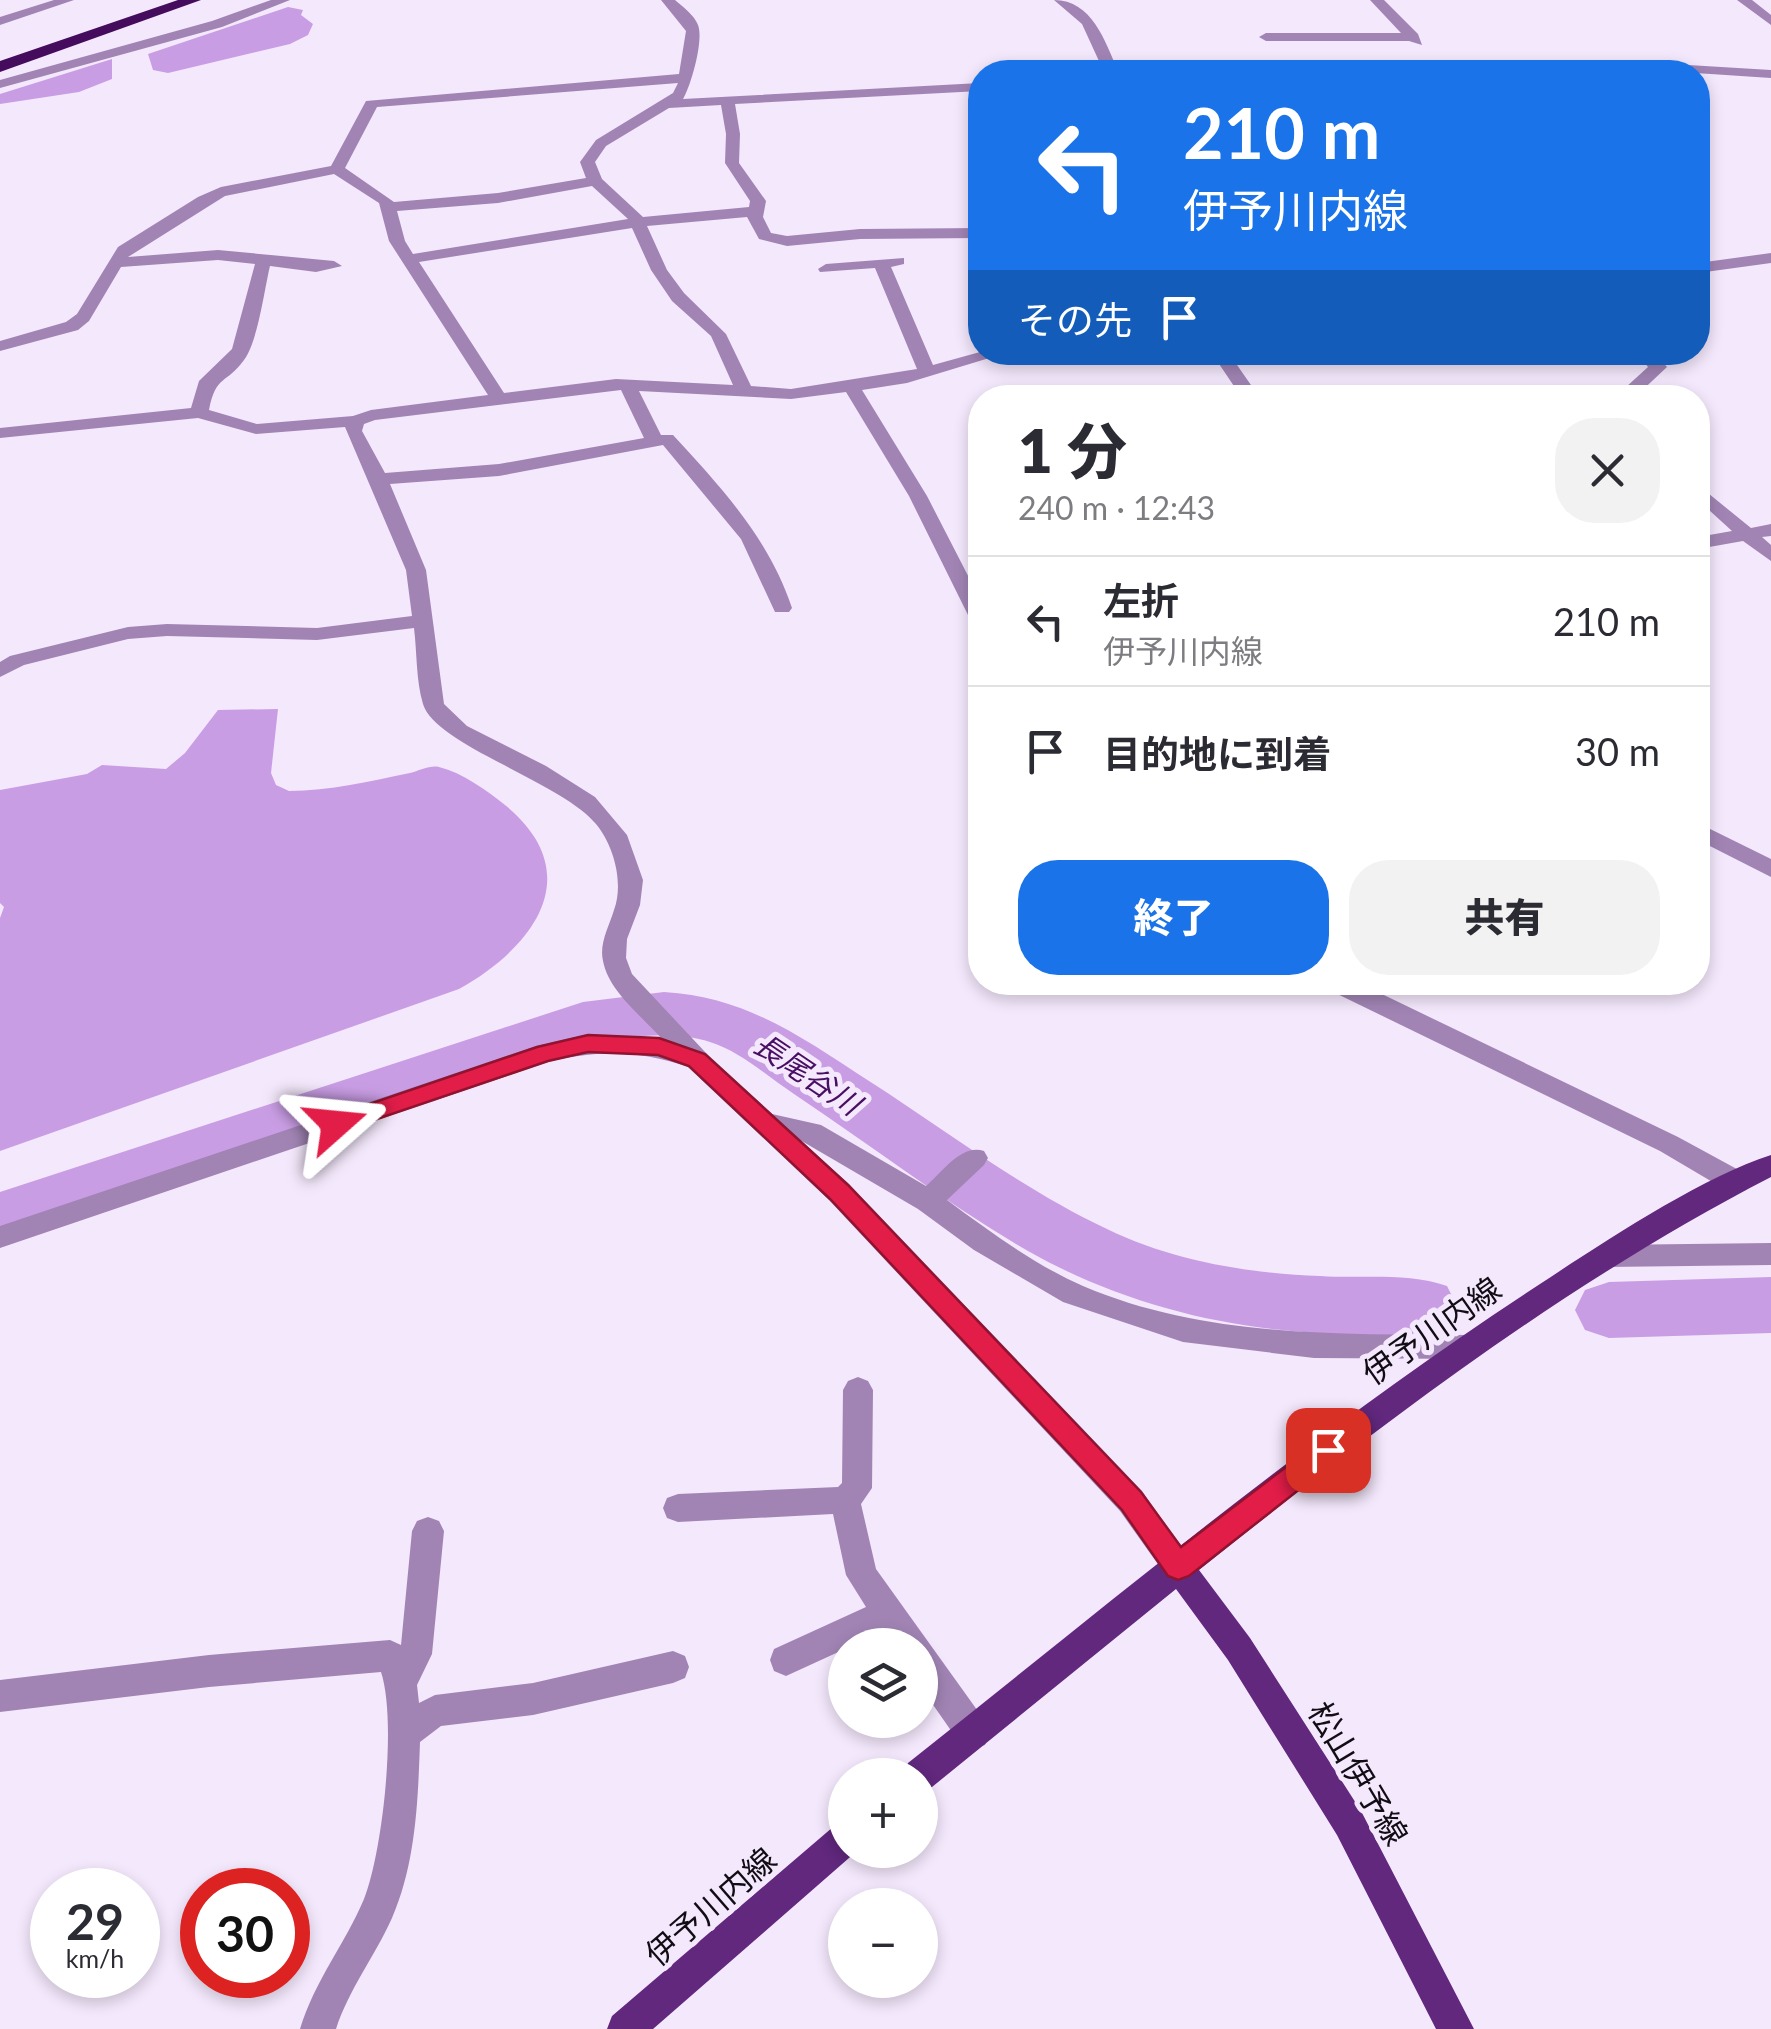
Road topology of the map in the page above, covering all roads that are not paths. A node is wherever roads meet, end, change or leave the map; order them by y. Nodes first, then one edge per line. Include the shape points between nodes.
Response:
1 (67, 0) edge
2 (145, 0) edge
3 (190, 0) edge
4 (283, 0) edge
5 (668, 0) edge
6 (1062, 0) edge
7 (1376, 0) edge
8 (1744, 0) edge
9 (0, 21) edge
10 (1771, 21) edge
11 (73, 22) dead end
12 (1266, 37) dead end
13 (1413, 37) junction
14 (0, 57) edge
15 (1106, 60) edge
16 (1432, 60) edge
17 (0, 67) edge
18 (1710, 70) edge
19 (1771, 74) edge
20 (686, 78) junction
21 (0, 84) edge
22 (968, 88) edge
23 (728, 100) junction
24 (661, 104) junction
25 (337, 169) junction
26 (596, 181) junction
27 (390, 208) junction
28 (758, 212) junction
29 (638, 222) junction
30 (968, 233) edge
31 (1771, 258) edge
32 (409, 259) junction
33 (264, 260) junction
34 (116, 263) junction
35 (334, 266) dead end
36 (1710, 266) edge
37 (826, 269) dead end
38 (0, 346) edge
39 (968, 361) edge
40 (1656, 365) edge
41 (927, 372) junction
42 (627, 384) junction
43 (1638, 385) edge
44 (852, 386) junction
45 (744, 390) junction
46 (500, 398) junction
47 (199, 412) junction
48 (356, 421) junction
49 (0, 433) edge
50 (654, 440) junction
51 (378, 479) junction
52 (1710, 502) edge
53 (1771, 530) edge
54 (1746, 534) junction
55 (1710, 541) edge
56 (1771, 555) edge
57 (968, 595) edge
58 (782, 608) dead end
59 (424, 622) junction
60 (6, 664) edge
61 (1710, 837) edge
62 (1771, 869) edge
63 (1361, 995) edge
64 (697, 1060) junction
65 (765, 1122) junction
66 (975, 1158) dead end
67 (1771, 1165) edge
68 (1736, 1182) junction
69 (928, 1201) junction
70 (0, 1237) edge
71 (1771, 1254) edge
72 (1606, 1256) junction
73 (1469, 1347) junction
74 (858, 1390) dead end
75 (845, 1500) junction
76 (678, 1508) dead end
77 (428, 1530) dead end
78 (1178, 1567) junction
79 (888, 1613) junction
80 (899, 1628) edge
81 (786, 1660) dead end
82 (672, 1666) dead end
83 (938, 1683) edge
84 (401, 1684) junction
85 (0, 1696) edge
86 (973, 1732) junction
87 (401, 1735) junction
88 (938, 1761) edge
89 (828, 1856) edge
90 (658, 2015) edge
91 (318, 2029) edge
92 (625, 2029) edge
93 (1456, 2029) edge

1 - 9 street
2 - 11 highway
3 - 14 highway
3 - 17 highway
4 - 21 street
5 - 20 street via 693,30
6 - 15 street via 1090,22
7 - 13 street
8 - 10 street
12 - 13 street
13 - 16 street
18 - 19 street
20 - 24 street via 678,96
20 - 25 street via 371,104
22 - 23 street
23 - 24 street
23 - 28 street via 732,163 758,200
24 - 26 street via 593,151 588,162
25 - 27 street
25 - 34 street via 222,192 138,240
26 - 27 street
26 - 29 street
27 - 32 street via 391,226
28 - 29 street
28 - 30 street via 765,236 787,241
29 - 32 street
29 - 45 street via 678,297 718,334
31 - 36 street
32 - 46 street
33 - 34 street via 192,255
33 - 35 street
33 - 47 street via 241,350 205,385
34 - 38 street via 72,326
37 - 41 street via 890,262
39 - 41 street
40 - 43 street
41 - 44 street
42 - 45 street
42 - 46 street
42 - 50 street
44 - 45 street via 791,394
44 - 57 street via 910,480
46 - 48 street
47 - 48 street via 256,429
47 - 49 street
48 - 51 street via 353,432
50 - 51 street via 500,470
50 - 58 street via 667,440 728,506 770,572
51 - 59 street via 416,570
52 - 54 street
53 - 54 street
54 - 55 street
54 - 56 street
59 - 60 street via 317,634 167,630
59 - 64 street via 434,706 443,719 587,802 616,836 631,880 615,939 621,978
61 - 62 street
63 - 68 street
64 - 65 street
64 - 70 street via 624,1044 588,1043 546,1053
65 - 69 street via 812,1132
65 - 78 street via 1132,1501
66 - 69 street
67 - 68 main road, 伊予川内線
68 - 72 main road, 伊予川内線
69 - 73 street via 1074,1294 1183,1330 1314,1346
71 - 72 street
72 - 73 main road, 伊予川内線
73 - 78 main road, 伊予川内線
74 - 75 street via 858,1488
75 - 76 street
75 - 79 street via 862,1575
77 - 84 street via 416,1654
78 - 86 main road, 伊予川内線
78 - 93 main road, 松山伊予線 via 1349,1823
79 - 80 street
79 - 81 street
82 - 87 street via 533,1699 435,1711
83 - 86 street
84 - 85 street via 390,1656
84 - 87 street
86 - 88 main road, 伊予川内線
87 - 91 street via 391,1870 379,1907 330,1988
89 - 90 main road, 伊予川内線
90 - 92 main road, 伊予川内線

